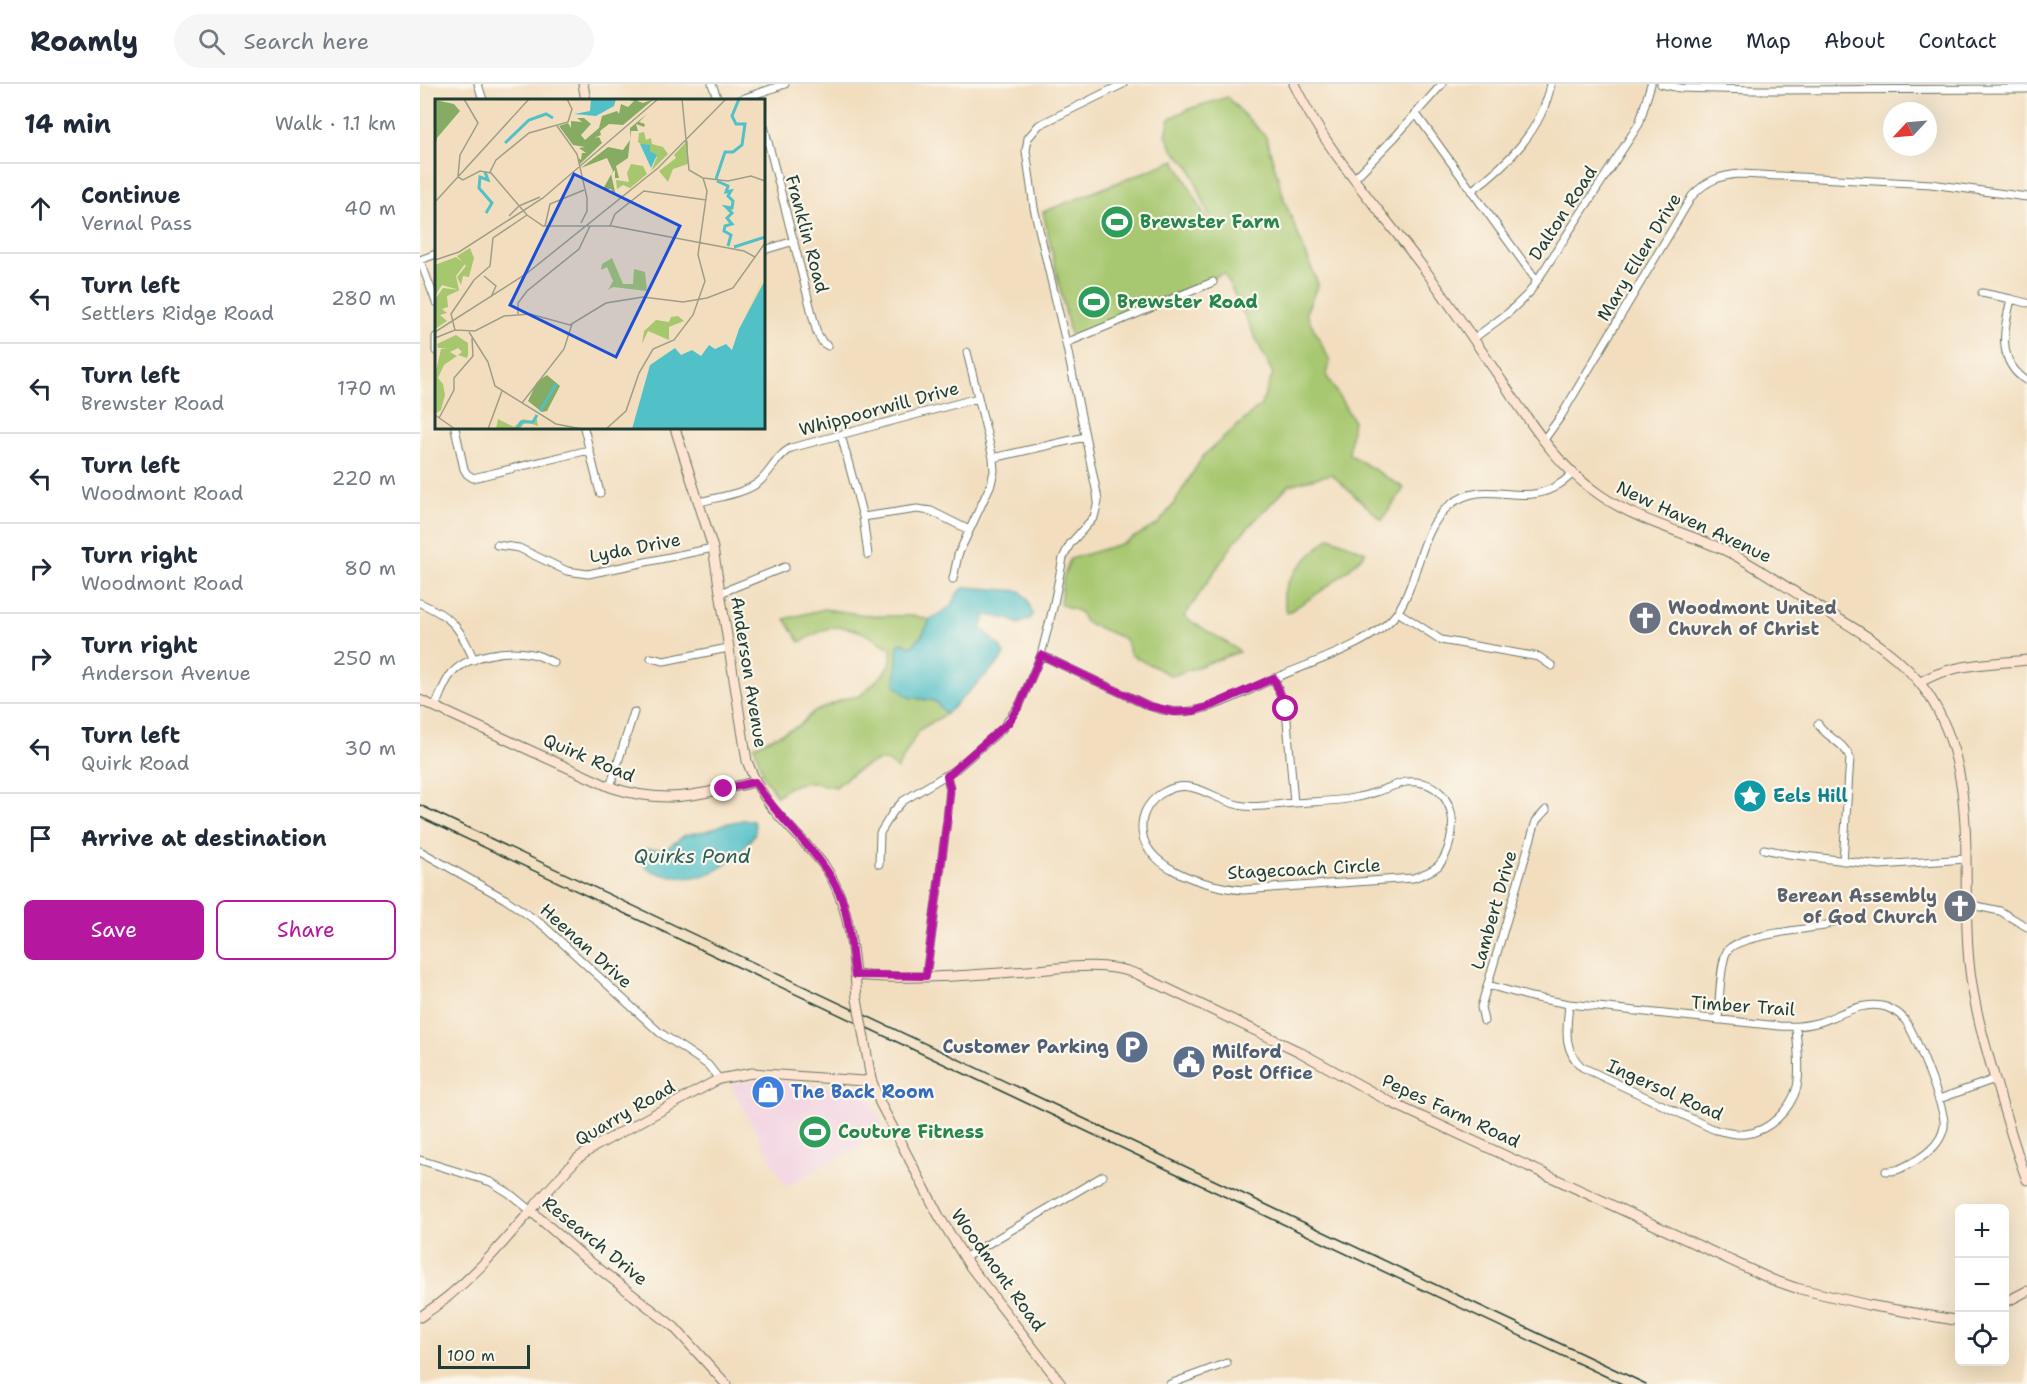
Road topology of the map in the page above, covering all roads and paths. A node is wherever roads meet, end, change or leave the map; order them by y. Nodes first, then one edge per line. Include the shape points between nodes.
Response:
1 (478, 84) edge
2 (583, 84) edge
3 (712, 84) edge
4 (785, 84) edge
5 (1123, 84) edge
6 (1294, 84) edge
7 (1442, 84) edge
8 (1551, 84) edge
9 (1651, 84) edge
10 (1661, 84) edge
11 (1754, 87) edge
12 (2027, 89) edge
13 (756, 98) edge
14 (483, 99) edge
15 (586, 99) edge
16 (718, 99) edge
17 (1416, 114) junction
18 (765, 130) edge
19 (1355, 178) junction
20 (1471, 191) junction
21 (2027, 197) edge
22 (794, 241) junction
23 (765, 250) edge
24 (435, 254) edge
25 (420, 260) edge
26 (1537, 281) junction
27 (1213, 282) dead end
28 (1982, 293) dead end
29 (435, 299) edge
30 (2011, 299) junction
31 (2027, 303) edge
32 (1473, 339) junction
33 (1066, 344) junction
34 (828, 346) dead end
35 (967, 352) dead end
36 (2027, 381) edge
37 (978, 398) junction
38 (455, 429) edge
39 (584, 429) edge
40 (675, 429) edge
41 (841, 435) junction
42 (1085, 437) junction
43 (1543, 441) junction
44 (589, 450) junction
45 (993, 458) junction
46 (1572, 474) junction
47 (600, 494) dead end
48 (700, 502) junction
49 (863, 517) junction
50 (969, 530) junction
51 (497, 545) dead end
52 (713, 548) junction
53 (868, 555) dead end
54 (784, 567) dead end
55 (953, 579) dead end
56 (720, 593) junction
57 (420, 603) edge
58 (1398, 612) junction
59 (728, 648) junction
60 (1041, 655) junction
61 (651, 658) dead end
62 (474, 660) junction
63 (2027, 660) edge
64 (554, 663) dead end
65 (1552, 666) dead end
66 (1274, 678) junction
67 (1919, 683) junction
68 (420, 700) edge
69 (435, 706) junction
70 (634, 712) dead end
71 (1818, 724) dead end
72 (947, 776) junction
73 (755, 782) junction
74 (610, 787) junction
75 (1294, 803) junction
76 (1546, 810) dead end
77 (1764, 849) dead end
78 (420, 851) edge
79 (1966, 860) junction
80 (1843, 861) junction
81 (879, 864) dead end
82 (1966, 904) junction
83 (1835, 921) dead end
84 (2027, 927) edge
85 (855, 975) junction
86 (926, 976) junction
87 (1488, 985) junction
88 (1569, 1004) junction
89 (1718, 1020) junction
90 (1484, 1021) dead end
91 (1796, 1027) junction
92 (864, 1038) joint
93 (719, 1079) junction
94 (871, 1079) junction
95 (1995, 1079) junction
96 (1939, 1099) junction
97 (420, 1160) edge
98 (1886, 1171) dead end
99 (1102, 1176) dead end
100 (2027, 1180) edge
101 (531, 1211) junction
102 (964, 1258) junction
103 (2027, 1292) edge
104 (2009, 1301) edge
105 (420, 1317) edge
106 (1955, 1320) edge
107 (1227, 1363) dead end
108 (726, 1384) edge
109 (1061, 1384) edge
110 (1170, 1384) edge

1 - 14 street
2 - 15 main road
3 - 16 street
4 - 13 street
5 - 33 street via 1039,125 1027,142 1032,199
6 - 19 main road, New Haven Avenue via 1315,124
7 - 17 street
8 - 20 street via 1541,115 1515,153
9 - 26 street, Dalton Road via 1639,124
10 - 11 street via 1680,88
11 - 12 street
17 - 19 street
17 - 20 street
18 - 22 street, Franklin Road
19 - 32 main road, New Haven Avenue
20 - 26 street
21 - 43 street, Mary Ellen Drive via 1875,180 1741,174 1711,180 1687,204 1562,416
22 - 23 street
22 - 34 street, Franklin Road via 817,333
24 - 25 street
25 - 29 street
26 - 32 street, Dalton Road via 1519,304
27 - 33 street
28 - 30 street
30 - 31 street
30 - 36 street via 2004,347 2012,367
32 - 43 main road, New Haven Avenue
33 - 42 street
35 - 37 street
37 - 41 street, Whippoorwill Drive
37 - 45 street
38 - 44 street via 469,476 479,477
39 - 44 street
40 - 48 main road, Anderson Avenue
41 - 48 street, Whippoorwill Drive via 791,448 781,453 749,488
41 - 49 street
42 - 45 street
42 - 60 street via 1097,494 1096,510 1063,558
43 - 46 main road, New Haven Avenue
44 - 47 street
45 - 50 street via 991,484
46 - 58 street via 1562,484 1542,493 1518,496 1482,492 1461,497 1449,505 1433,525
46 - 67 main road, New Haven Avenue via 1626,511 1720,548 1755,567 1879,646
48 - 52 main road, Anderson Avenue
49 - 50 street via 917,509 931,511
49 - 53 street
50 - 55 street
51 - 52 street, Lyda Drive via 519,548 567,571 588,574
52 - 56 main road, Anderson Avenue
54 - 56 street
56 - 59 main road, Anderson Avenue
57 - 62 street via 444,614 455,625
58 - 65 street via 1441,640 1539,657
58 - 66 street via 1370,637
59 - 61 street via 664,661
59 - 73 main road, Anderson Avenue via 741,738
60 - 66 street via 1149,706 1174,712 1213,705
60 - 72 street via 1009,722
62 - 64 street via 512,651 534,654
62 - 69 street via 449,676
63 - 67 main road via 1954,668
66 - 75 street via 1286,709
67 - 79 main road, New Haven Avenue via 1943,721 1957,759 1963,790
68 - 69 main road, Quirk Road
69 - 74 main road, Quirk Road
70 - 74 street
71 - 80 street via 1845,747 1851,762
72 - 81 street via 903,801 893,812 880,833
72 - 86 street via 947,820
73 - 74 main road, Quirk Road via 664,798 638,796
73 - 85 main road, Anderson Avenue via 824,866 838,891
75 - 75 street, Stagecoach Circle via 1244,806 1193,787 1175,787 1150,804 1143,821 1143,837 1150,852 1162,863 1214,887 1243,890 1413,878 1438,867 1446,856 1453,828 1451,811 1444,797 1430,785 1406,782 1355,798
76 - 87 street, Lambert Drive via 1536,821
77 - 80 street
78 - 93 street, Heenan Drive via 544,926 659,1032 708,1065
79 - 80 street via 1880,865
79 - 82 main road, New Haven Avenue
82 - 84 street via 2000,911
82 - 95 main road, New Haven Avenue via 1971,979
83 - 89 street via 1745,939 1731,946 1724,958
85 - 86 main road
85 - 92 main road, Anderson Avenue, bridge
86 - 106 main road, Pepes Farm Road via 1094,967 1131,972 1298,1051 1392,1103 1773,1280 1868,1305
87 - 88 street, Timber Trail
87 - 90 street, Lambert Drive via 1481,1007
88 - 89 street, Timber Trail
88 - 91 street, Ingersol Road via 1567,1043 1582,1067 1713,1129 1734,1134 1751,1133 1770,1124 1791,1102 1797,1082
89 - 91 street, Timber Trail
91 - 96 street, Timber Trail via 1862,1007 1893,1010 1909,1026
92 - 94 main road, Woodmont Road
93 - 94 main road, Quarry Road via 752,1073
93 - 101 main road, Quarry Road via 578,1158
94 - 102 main road, Woodmont Road via 891,1125
95 - 96 street
95 - 100 main road, New Haven Avenue
96 - 98 street, Timber Trail via 1945,1119 1939,1141 1922,1157 1895,1172
97 - 101 street, Research Drive via 491,1182
99 - 102 street
101 - 105 main road, Quarry Road via 472,1275
101 - 108 main road, Research Drive via 674,1327
102 - 109 main road, Woodmont Road
103 - 104 main road
107 - 110 street

